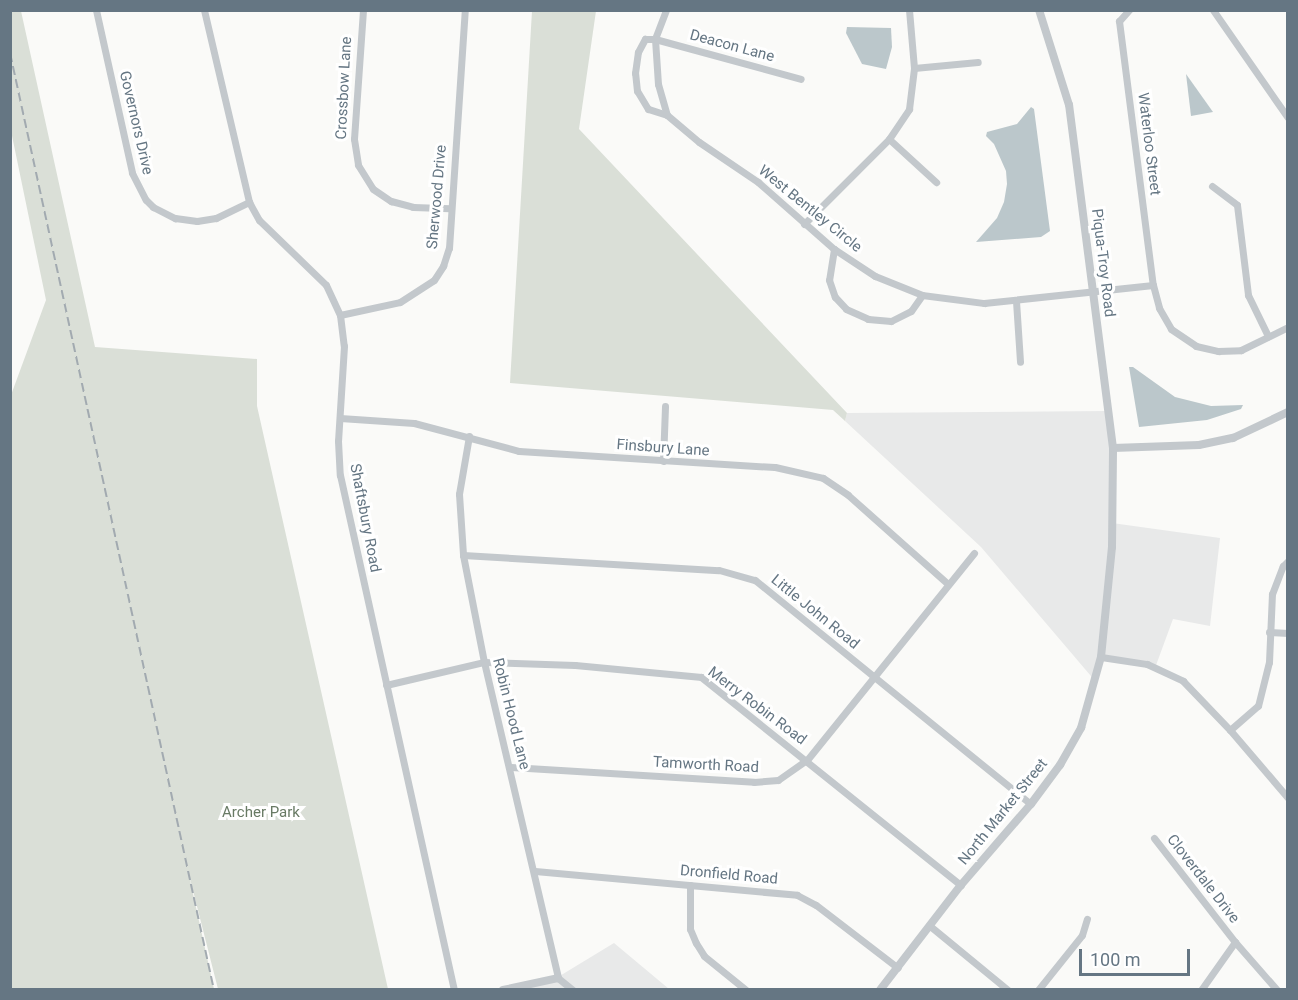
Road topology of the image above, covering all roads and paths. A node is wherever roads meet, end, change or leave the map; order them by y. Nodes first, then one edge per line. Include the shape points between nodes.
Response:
1 (96, 10) edge
2 (204, 10) edge
3 (363, 10) edge
4 (465, 10) edge
5 (666, 10) edge
6 (909, 10) edge
7 (1039, 10) edge
8 (1129, 10) edge
9 (1213, 10) edge
10 (655, 39) junction
11 (978, 62) dead end
12 (914, 68) junction
13 (801, 79) dead end
14 (667, 115) junction
15 (1287, 118) edge
16 (889, 139) junction
17 (936, 182) dead end
18 (1212, 186) dead end
19 (249, 202) junction
20 (450, 208) junction
21 (804, 224) junction
22 (834, 249) junction
23 (1154, 285) junction
24 (1093, 293) junction
25 (922, 295) junction
26 (1016, 301) junction
27 (340, 315) junction
28 (1287, 327) edge
29 (1268, 336) junction
30 (1020, 362) dead end
31 (666, 406) dead end
32 (1287, 412) edge
33 (340, 418) junction
34 (470, 436) junction
35 (1113, 448) junction
36 (663, 461) junction
37 (1112, 524) joint
38 (974, 552) dead end
39 (463, 555) junction
40 (1287, 561) edge
41 (948, 584) junction
42 (1269, 632) junction
43 (1287, 633) edge
44 (1101, 657) junction
45 (484, 662) junction
46 (875, 678) junction
47 (386, 685) junction
48 (1230, 730) junction
49 (807, 760) junction
50 (511, 767) junction
51 (1287, 798) edge
52 (1031, 804) junction
53 (1154, 838) dead end
54 (535, 871) junction
55 (690, 885) junction
56 (961, 885) junction
57 (1087, 918) dead end
58 (930, 926) junction
59 (1235, 942) junction
60 (898, 968) junction
61 (558, 978) junction
62 (454, 990) edge
63 (502, 990) edge
64 (573, 990) edge
65 (746, 990) edge
66 (880, 990) edge
67 (1008, 990) edge
68 (1038, 990) edge
69 (1201, 990) edge
70 (1277, 990) edge

1 - 19 street, Governors Drive via 132,173 146,200 175,218 197,220 216,218
2 - 19 street, Shaftsbury Road
3 - 20 street, Crossbow Lane via 354,139 358,165 373,189 391,201 413,207
4 - 20 street, Sherwood Drive
5 - 10 street
6 - 12 street
7 - 24 street, Piqua-Troy Road via 1069,105
8 - 23 street, Waterloo Street via 1119,21
9 - 15 street
10 - 13 street, Deacon Lane
10 - 14 street via 658,84
10 - 14 street, West Bentley Circle via 645,39 638,52 637,91 648,110
11 - 12 street
12 - 16 street via 909,109
14 - 21 street, West Bentley Circle via 758,182
16 - 17 street
16 - 21 street
18 - 29 street via 1237,206 1248,295
19 - 27 street, Shaftsbury Road via 260,220 326,285
20 - 27 street, Sherwood Drive via 449,249 434,280 400,302
21 - 22 street, West Bentley Circle
22 - 25 street, West Bentley Circle via 875,276
22 - 25 street via 830,280 835,297 846,309 868,320 891,321 911,311
23 - 24 street, West Bentley Circle
23 - 29 street, Waterloo Street via 1159,308 1171,329 1196,346 1218,351 1241,350
24 - 26 street, West Bentley Circle
24 - 35 street, Piqua-Troy Road
25 - 26 street, West Bentley Circle via 984,303
26 - 30 street
27 - 33 street, Shaftsbury Road via 344,346
28 - 29 street, Waterloo Street
31 - 36 street
32 - 35 street via 1233,438 1199,445
33 - 34 street, Finsbury Lane via 414,423
33 - 47 street, Shaftsbury Road via 340,475
34 - 36 street, Finsbury Lane via 519,451
34 - 39 street, Robin Hood Lane via 459,494
35 - 37 street, Piqua-Troy Road
36 - 41 street, Finsbury Lane via 775,467 823,478 848,495
37 - 44 street, North Market Street
38 - 41 street, Tamworth Road
39 - 45 street, Robin Hood Lane
39 - 46 street, Little John Road via 719,570 755,580
40 - 42 street via 1272,594
41 - 46 street, Tamworth Road
42 - 43 street
42 - 48 street via 1269,662 1258,706
44 - 48 street via 1147,664 1183,681
44 - 52 street, North Market Street via 1081,728
45 - 47 street, Merry Robin Road
45 - 49 street, Merry Robin Road via 575,665 701,677
45 - 50 street, Robin Hood Lane
46 - 49 street, Tamworth Road
46 - 52 street, Little John Road
47 - 62 street, Shaftsbury Road
48 - 51 street
49 - 50 street, Tamworth Road via 778,780 754,782
49 - 56 street, Merry Robin Road
50 - 54 street, Robin Hood Lane
52 - 56 street, North Market Street
53 - 59 street, Cloverdale Drive
54 - 55 street, Dronfield Road
54 - 61 street, Robin Hood Lane
55 - 60 street, Dronfield Road via 797,895 816,905
55 - 65 street via 690,929 696,943 704,956
56 - 58 street, North Market Street
57 - 68 street via 1082,935
58 - 60 street, North Market Street
58 - 67 street
59 - 69 street
59 - 70 street, Cloverdale Drive
60 - 66 street, North Market Street
61 - 63 street
61 - 64 street

